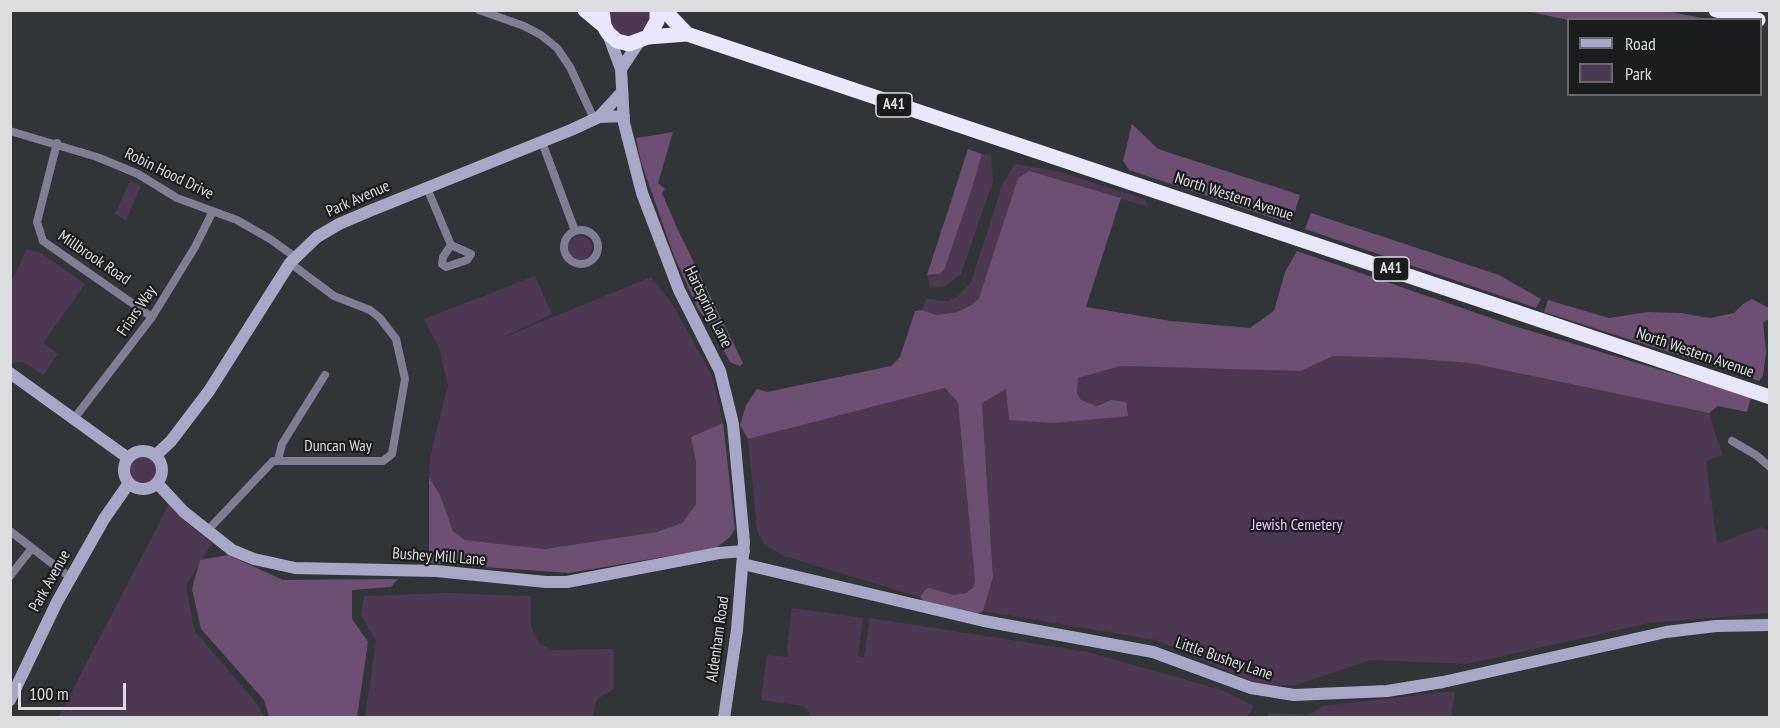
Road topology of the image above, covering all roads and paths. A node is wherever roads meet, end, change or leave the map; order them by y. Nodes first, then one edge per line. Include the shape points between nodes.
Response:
1 (479, 10) edge
2 (585, 10) edge
3 (602, 10) edge
4 (657, 10) edge
5 (664, 10) edge
6 (1716, 10) edge
7 (1751, 18) edge
8 (606, 30) junction
9 (687, 34) junction
10 (644, 40) junction
11 (621, 69) junction
12 (622, 92) junction
13 (624, 116) junction
14 (596, 118) junction
15 (10, 131) edge
16 (542, 142) junction
17 (57, 143) junction
18 (427, 188) junction
19 (213, 212) junction
20 (575, 231) junction
21 (451, 245) dead end
22 (293, 260) junction
23 (152, 317) junction
24 (10, 373) edge
25 (325, 375) dead end
26 (1770, 397) edge
27 (73, 420) junction
28 (1732, 441) dead end
29 (156, 456) junction
30 (128, 458) junction
31 (278, 460) junction
32 (1770, 467) edge
33 (129, 483) junction
34 (157, 483) junction
35 (207, 531) junction
36 (12, 537) edge
37 (32, 548) junction
38 (744, 558) junction
39 (10, 576) edge
40 (71, 578) junction
41 (1770, 626) edge
42 (10, 700) edge
43 (724, 717) edge

1 - 14 street via 524,26 557,48
2 - 8 highway
3 - 8 highway
4 - 10 highway via 657,21
5 - 9 highway, North Western Avenue / A41
6 - 7 highway
8 - 10 highway, North Western Avenue via 622,43
8 - 11 street, Hartspring Lane
9 - 10 highway, North Western Avenue / A41
9 - 26 highway, North Western Avenue / A41
10 - 11 street
11 - 12 street, Hartspring Lane
12 - 13 street, Hartspring Lane
12 - 14 street, Park Avenue
13 - 14 street, Park Avenue
13 - 38 street, Hartspring Lane via 642,193 660,243 728,395
14 - 16 street, Park Avenue
15 - 17 street, Robin Hood Drive
16 - 18 street, Park Avenue
16 - 20 street
17 - 19 street, Robin Hood Drive via 138,174 177,198
17 - 23 street, Millbrook Road via 37,222 42,241
18 - 21 street
18 - 22 street, Park Avenue via 339,224 317,237
19 - 22 street, Robin Hood Drive via 237,220
19 - 23 street, Friars Way
20 - 20 street via 590,232 597,241 595,258 586,264 570,261 564,251 565,239
22 - 29 street, Park Avenue via 209,391
22 - 31 street, Duncan Way via 334,296 352,300 380,318 396,339 405,379 392,454 387,459
23 - 27 street, Friars Way
24 - 27 street
25 - 31 street via 282,444
27 - 30 street
28 - 32 street
29 - 30 street via 140,451
29 - 34 street via 162,469
30 - 33 street via 124,472
31 - 35 street via 268,463
33 - 34 street via 142,489
33 - 40 street, Park Avenue
34 - 35 street, Bushey Mill Lane
35 - 38 street, Bushey Mill Lane via 232,550 295,568 436,571 546,582 589,579 719,553
36 - 37 street
37 - 39 street
37 - 40 street
38 - 41 street, Little Bushey Lane via 984,621 1153,652 1251,688 1294,695 1387,691 1666,632 1716,626
38 - 43 street, Aldenham Road
40 - 42 street, Park Avenue

